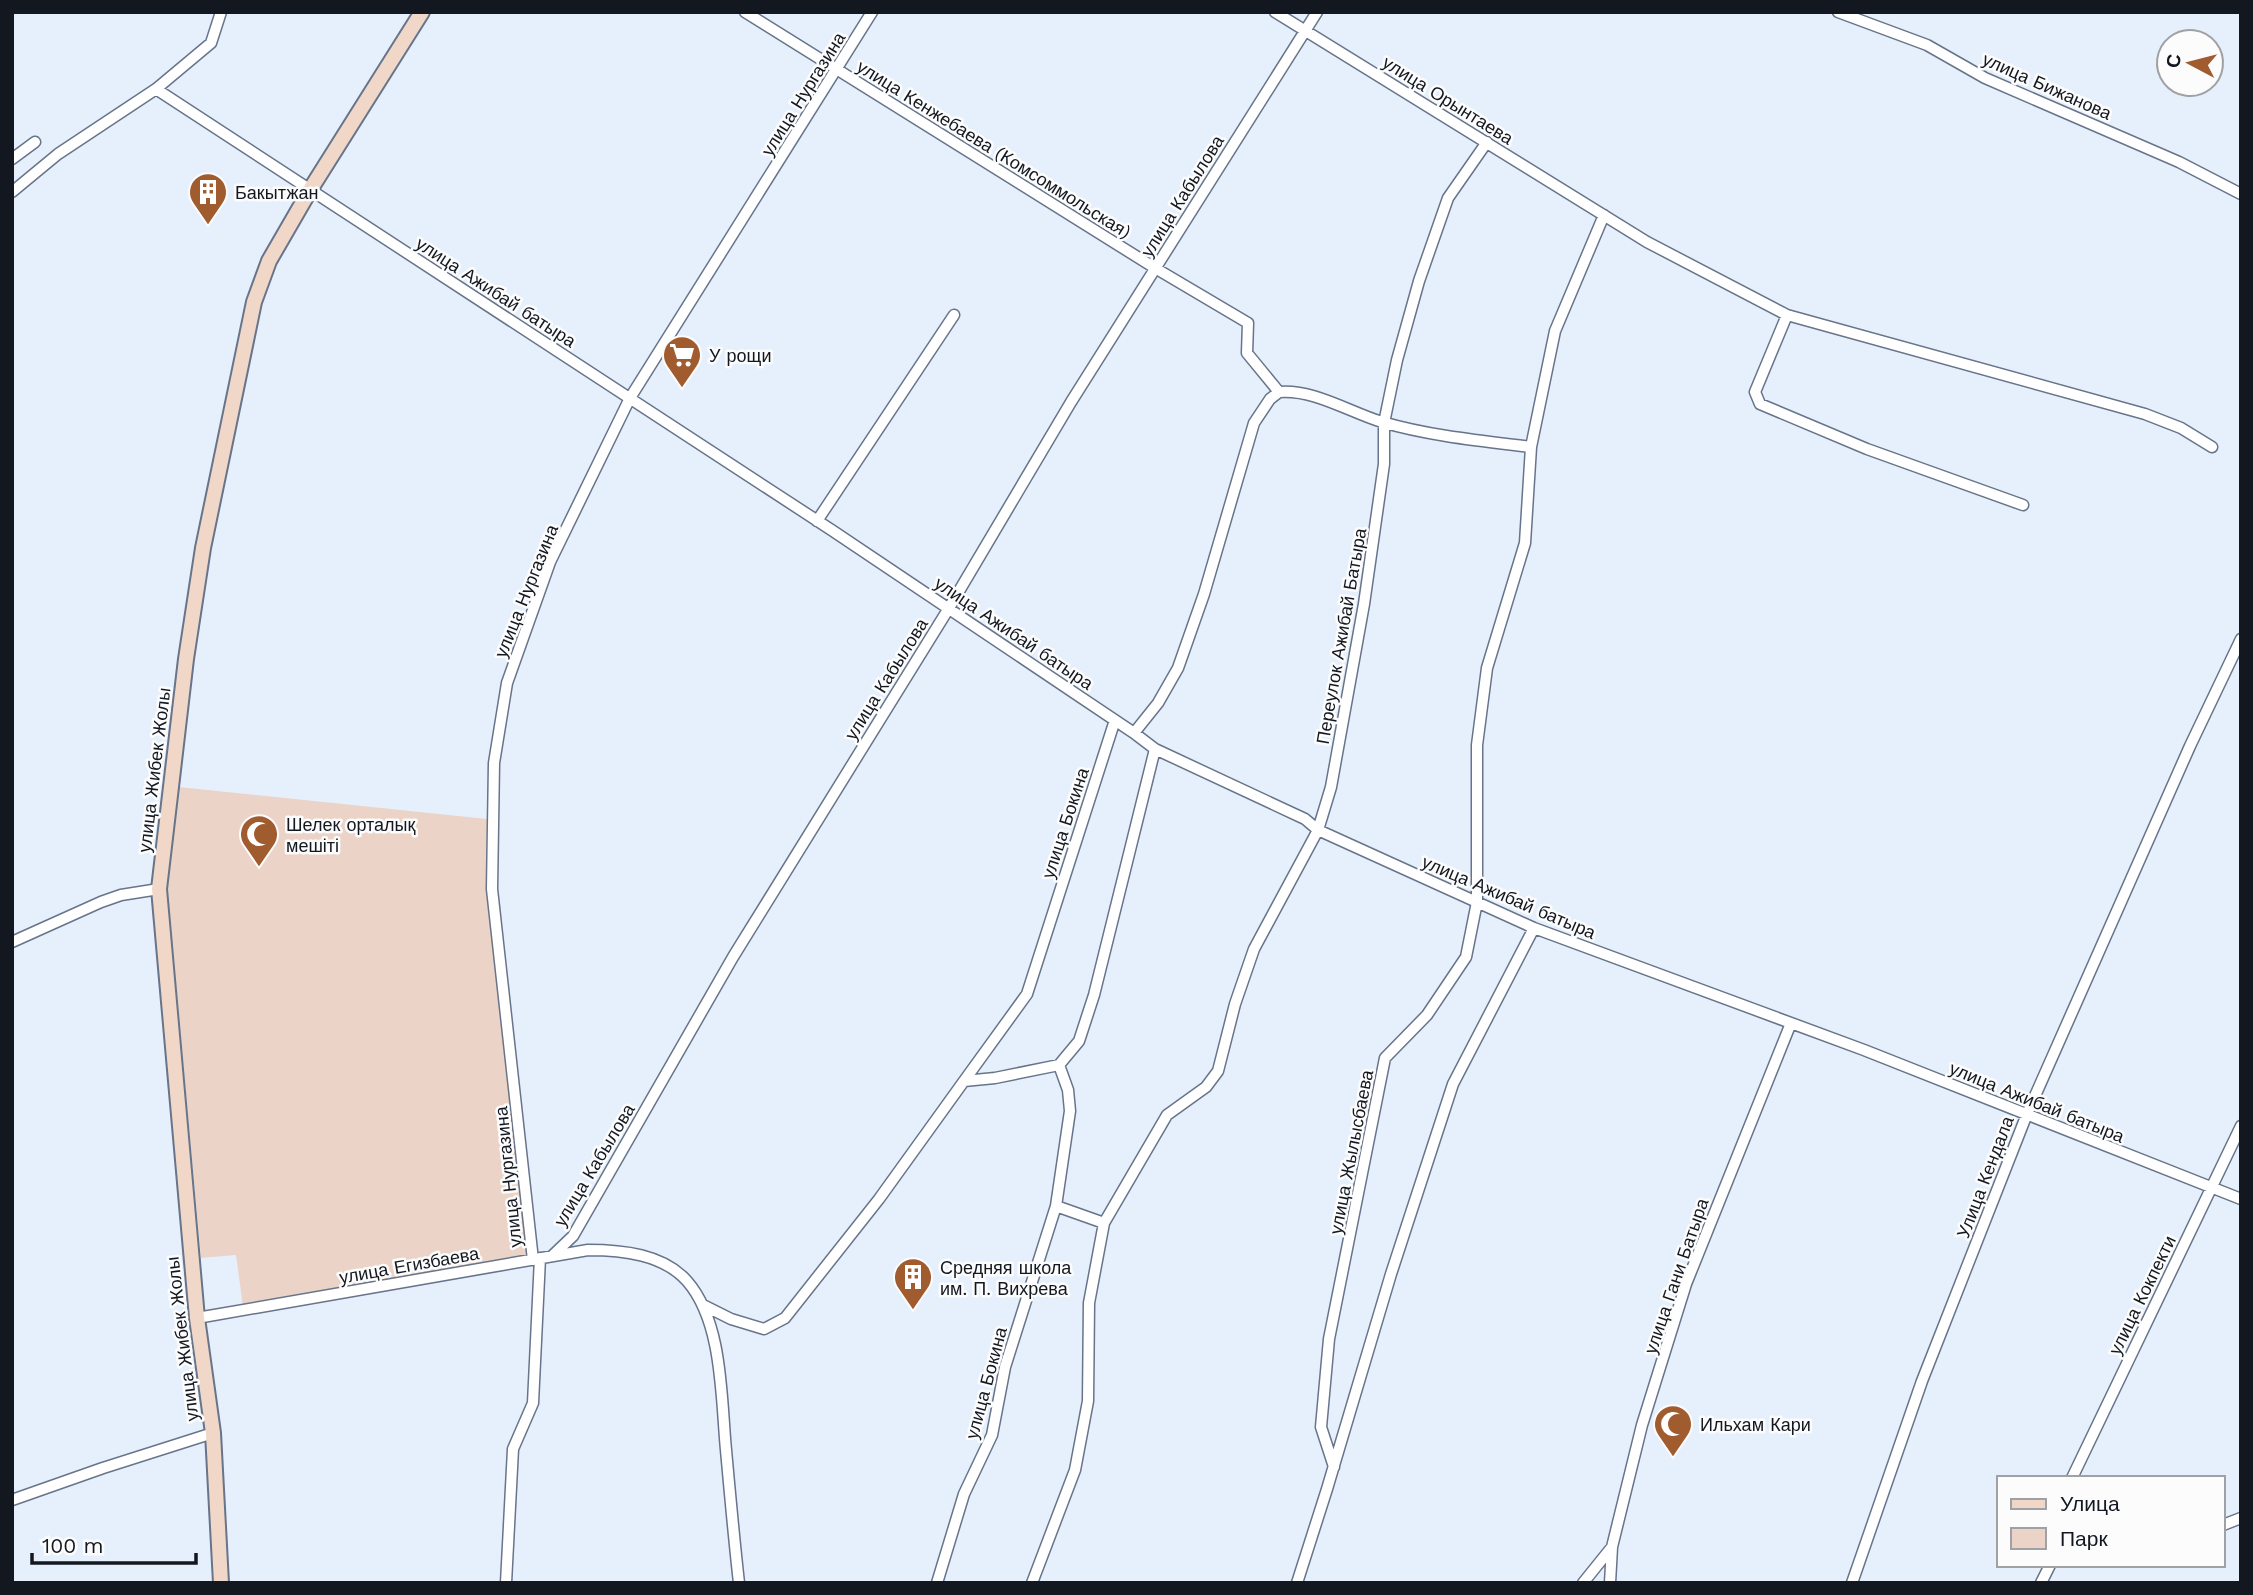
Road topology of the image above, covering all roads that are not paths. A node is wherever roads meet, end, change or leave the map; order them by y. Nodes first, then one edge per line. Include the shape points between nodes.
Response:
1 (221, 12) edge
2 (422, 12) edge
3 (745, 12) edge
4 (872, 12) edge
5 (1275, 12) edge
6 (1317, 12) edge
7 (1838, 12) edge
8 (1304, 31) junction
9 (836, 70) junction
10 (156, 89) junction
11 (35, 142) dead end
12 (1487, 142) junction
13 (12, 159) edge
14 (310, 190) junction
15 (12, 192) edge
16 (2241, 194) edge
17 (1604, 215) junction
18 (1155, 268) junction
19 (954, 314) dead end
20 (1787, 315) junction
21 (1279, 392) junction
22 (631, 398) junction
23 (1384, 423) junction
24 (1531, 447) junction
25 (2212, 447) dead end
26 (2023, 505) dead end
27 (817, 521) junction
28 (949, 608) junction
29 (2241, 639) edge
30 (1115, 720) junction
31 (1134, 733) junction
32 (1155, 749) junction
33 (1318, 830) junction
34 (159, 889) junction
35 (1477, 902) junction
36 (1534, 928) junction
37 (12, 942) edge
38 (1791, 1023) junction
39 (1059, 1065) junction
40 (964, 1081) junction
41 (2026, 1114) junction
42 (2241, 1126) edge
43 (2211, 1187) junction
44 (2241, 1199) edge
45 (1056, 1206) junction
46 (1104, 1223) junction
47 (552, 1256) junction
48 (536, 1259) junction
49 (703, 1305) junction
50 (197, 1318) junction
51 (213, 1433) junction
52 (1334, 1467) junction
53 (2073, 1476) edge
54 (12, 1500) edge
55 (1612, 1547) junction
56 (2049, 1567) edge
57 (221, 1583) edge
58 (506, 1583) edge
59 (739, 1583) edge
60 (937, 1583) edge
61 (1032, 1583) edge
62 (1297, 1583) edge
63 (1583, 1583) edge
64 (1610, 1583) edge
65 (1852, 1583) edge
66 (2041, 1583) edge

1 - 10 street via 211,43
2 - 14 main road, улица Жибек Жолы
3 - 9 street, улица Кенжебаева (Комсоммольская)
4 - 9 street, улица Нургазина
5 - 8 street, улица Орынтаева
6 - 8 street, улица Кабылова
7 - 16 street, улица Бижанова via 1927,45 1985,78 2179,162
8 - 12 street, улица Орынтаева
8 - 18 street, улица Кабылова
9 - 18 street, улица Кенжебаева (Комсоммольская)
9 - 22 street, улица Нургазина
10 - 14 street, улица Ажибай батыра
10 - 15 street via 58,153
11 - 13 street
12 - 17 street, улица Орынтаева
12 - 23 street, Переулок Ажибай Батыра via 1448,198 1419,281
14 - 22 street, улица Ажибай батыра
14 - 34 main road, улица Жибек Жолы via 269,261 254,302 203,548
17 - 20 street, улица Орынтаева
17 - 24 street, улица Жылысбаева via 1555,331
18 - 21 street, улица Кенжебаева (Комсоммольская) via 1248,323 1247,354
18 - 28 street, улица Кабылова
19 - 27 street
20 - 25 street, улица Орынтаева via 2145,414 2182,428
20 - 26 street via 1755,392 1760,404 1867,449
21 - 23 street via 1311,396
21 - 31 street via 1254,423 1178,668
22 - 27 street, улица Ажибай батыра
22 - 48 street, улица Нургазина via 550,562 507,683 494,763 492,889
23 - 24 street
23 - 33 street, Переулок Ажибай Батыра via 1384,464 1364,604 1331,787
24 - 35 street, улица Жылысбаева via 1525,543 1487,668 1480,719
27 - 28 street, улица Ажибай батыра
28 - 30 street, улица Ажибай батыра
28 - 47 street, улица Кабылова via 733,957 573,1236
29 - 41 street, Улица Кендала
30 - 31 street, улица Ажибай батыра
30 - 40 street, улица Бокина via 1027,994
31 - 32 street, улица Ажибай батыра
32 - 33 street, улица Ажибай батыра via 1305,819
32 - 39 street via 1094,995 1079,1041
33 - 35 street, улица Ажибай батыра
33 - 46 street, Переулок Ажибай Батыра via 1254,949 1218,1072 1206,1087 1171,1111
34 - 37 street via 111,899
34 - 50 main road, улица Жибек Жолы
35 - 36 street, улица Ажибай батыра
35 - 52 street, улица Жылысбаева via 1466,957 1427,1015 1385,1058 1329,1339 1321,1427
36 - 38 street, улица Ажибай батыра
36 - 52 street via 1453,1084
38 - 41 street, улица Ажибай батыра
38 - 55 street, улица Гани Батыра via 1686,1284
39 - 40 street
39 - 45 street, улица Бокина via 1070,1111
40 - 49 street, улица Бокина via 785,1318 764,1329
41 - 43 street, улица Ажибай батыра
41 - 65 street, Улица Кендала via 1922,1381
42 - 43 street, улица Кокпекти
43 - 44 street, улица Ажибай батыра
43 - 53 street, улица Кокпекти
45 - 46 street
45 - 60 street, улица Бокина via 1005,1367 992,1435 964,1494
46 - 61 street via 1089,1303 1088,1401 1075,1470
47 - 48 street, улица Егизбаева
47 - 49 street, улица Егизбаева via 615,1250 642,1256 686,1280
48 - 50 street, улица Егизбаева
48 - 58 street, улица Нургазина via 533,1403 513,1450
49 - 59 street, улица Егизбаева via 717,1353
50 - 51 main road, улица Жибек Жолы
51 - 54 street
51 - 57 main road, улица Жибек Жолы
52 - 62 street
55 - 63 street, улица Гани Батыра
55 - 64 street, улица Гани Батыра
56 - 66 street

